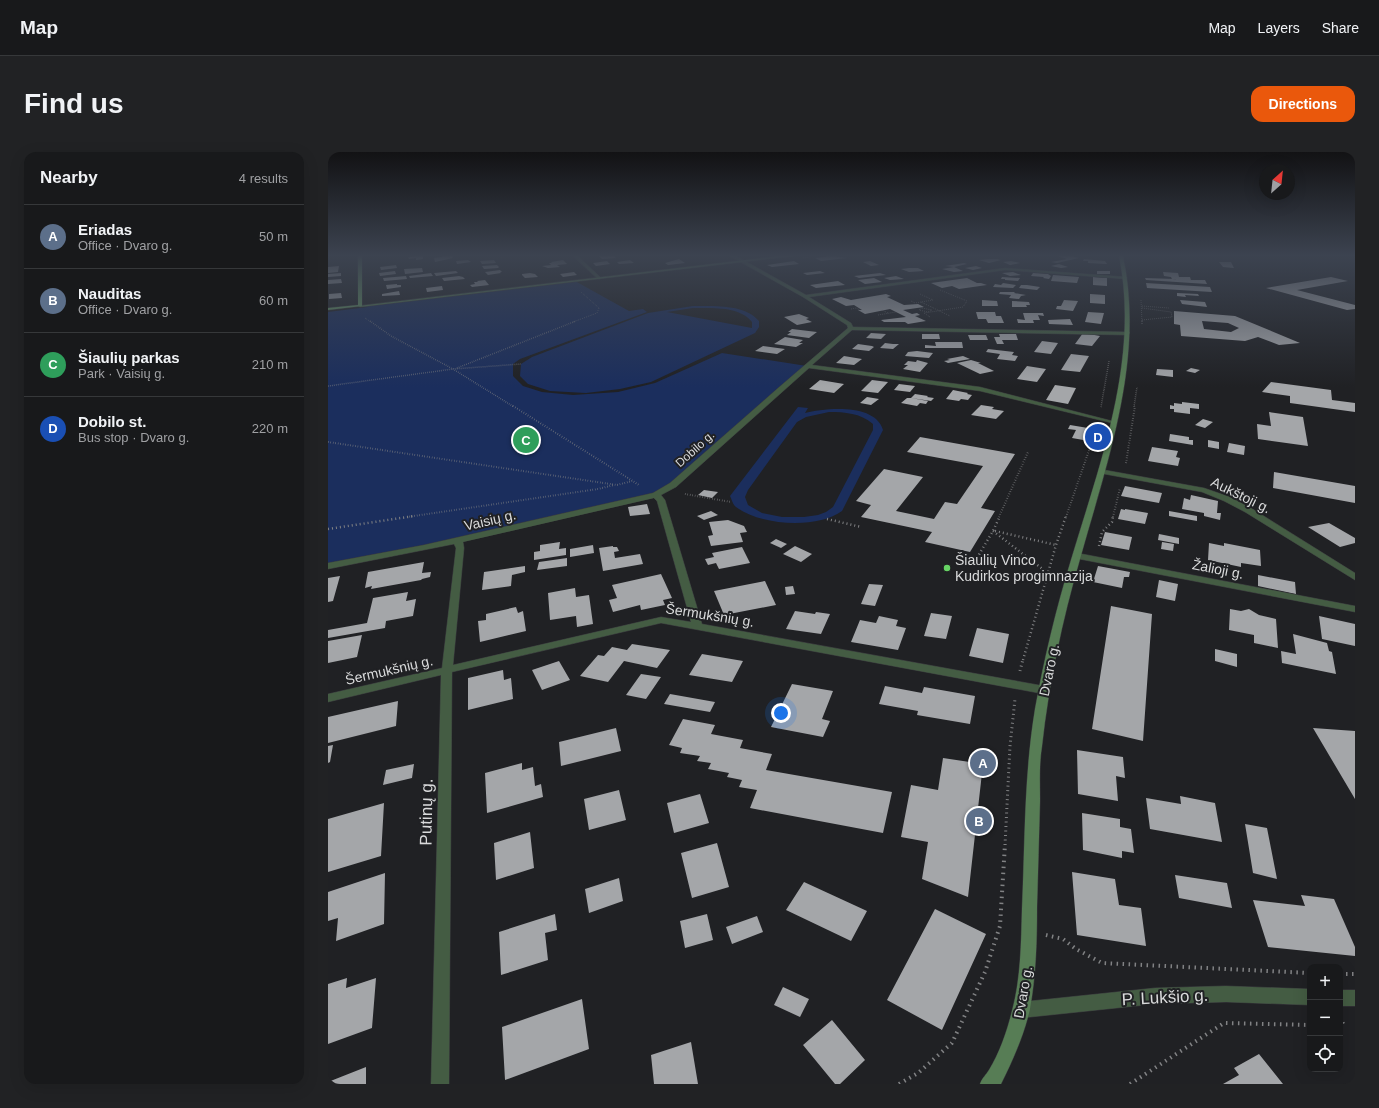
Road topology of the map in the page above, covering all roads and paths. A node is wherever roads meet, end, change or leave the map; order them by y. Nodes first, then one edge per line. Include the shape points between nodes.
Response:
1 (360, 299) edge
2 (416, 299) edge
3 (589, 299) edge
4 (810, 299) edge
5 (932, 299) edge
6 (961, 299) edge
7 (1128, 299) edge
8 (911, 301) dead end
9 (921, 302) junction
10 (1128, 304) junction
11 (360, 306) junction
12 (934, 308) junction
13 (1142, 308) dead end
14 (1169, 308) dead end
15 (328, 309) edge
16 (850, 309) dead end
17 (858, 309) dead end
18 (931, 309) junction
19 (882, 310) dead end
20 (939, 311) junction
21 (896, 312) dead end
22 (930, 312) junction
23 (888, 313) junction
24 (876, 315) dead end
25 (950, 316) dead end
26 (1142, 320) dead end
27 (851, 328) junction
28 (932, 329) junction
29 (1127, 333) junction
30 (521, 364) dead end
31 (807, 366) junction
32 (453, 370) junction
33 (328, 386) edge
34 (1114, 424) junction
35 (328, 442) edge
36 (1028, 452) dead end
37 (1102, 471) junction
38 (633, 481) junction
39 (617, 485) junction
40 (660, 493) junction
41 (731, 502) dead end
42 (827, 520) dead end
43 (861, 527) dead end
44 (328, 529) edge
45 (993, 531) junction
46 (458, 541) junction
47 (1056, 546) dead end
48 (1077, 556) junction
49 (977, 558) dead end
50 (328, 566) edge
51 (1049, 574) dead end
52 (1355, 577) edge
53 (1355, 609) edge
54 (697, 626) junction
55 (447, 670) junction
56 (1044, 690) junction
57 (328, 698) edge
58 (1030, 932) junction
59 (1307, 973) edge
60 (1343, 974) edge
61 (1355, 974) edge
62 (1307, 997) edge
63 (1343, 998) edge
64 (1355, 998) edge
65 (1021, 1010) junction
66 (1307, 1025) edge
67 (918, 1073) dead end
68 (440, 1084) edge
69 (899, 1084) edge
70 (988, 1084) edge
71 (1130, 1084) edge

1 - 11 main road
2 - 11 main road
3 - 32 path via 599,308 597,313
4 - 27 street
5 - 9 path
6 - 20 path via 967,302 962,307
7 - 10 main road, Dvaro g.
8 - 9 path
9 - 12 path
10 - 14 path
10 - 29 main road, Dvaro g.
11 - 15 main road
11 - 32 path via 358,314 391,336
12 - 18 path
12 - 20 path
13 - 26 path via 1171,312 1172,316
16 - 17 path
18 - 22 path
18 - 22 path via 918,309
19 - 23 path
20 - 22 path
20 - 25 path
21 - 23 path
22 - 28 path via 924,313 934,320 935,322 930,322
23 - 24 path
27 - 28 street
27 - 31 street, Dobilo g.
28 - 29 street
29 - 34 main road, Dvaro g.
30 - 32 path
31 - 34 street via 980,389
31 - 40 street, Dobilo g.
32 - 33 path
32 - 38 path
34 - 37 main road, Dvaro g.
35 - 39 path
36 - 45 path
37 - 48 main road, Dvaro g.
37 - 52 street, Aukštoji g. via 1204,490 1227,499
38 - 39 path
38 - 40 path
39 - 44 path
40 - 41 path
40 - 46 street, Vaisių g.
40 - 54 street
42 - 43 path
45 - 47 path
45 - 49 path
45 - 51 path
46 - 50 street, Vaisių g.
46 - 55 street, Putinų g. via 460,548
48 - 53 street, Žalioji g.
48 - 56 main road, Dvaro g.
54 - 55 street, Šermukšnių g. via 661,620
54 - 56 street, Šermukšnių g.
55 - 57 street, Šermukšnių g.
55 - 68 street, Putinų g.
56 - 58 main road, Dvaro g. via 1035,750
58 - 59 path via 1063,939 1102,963
58 - 65 main road, Dvaro g. via 1028,968
60 - 61 path
62 - 65 street, P. Lukšio g. via 1226,994 1155,996
63 - 64 street
65 - 70 main road, Dvaro g. via 1010,1047 995,1078
66 - 71 path via 1224,1023
67 - 69 path

